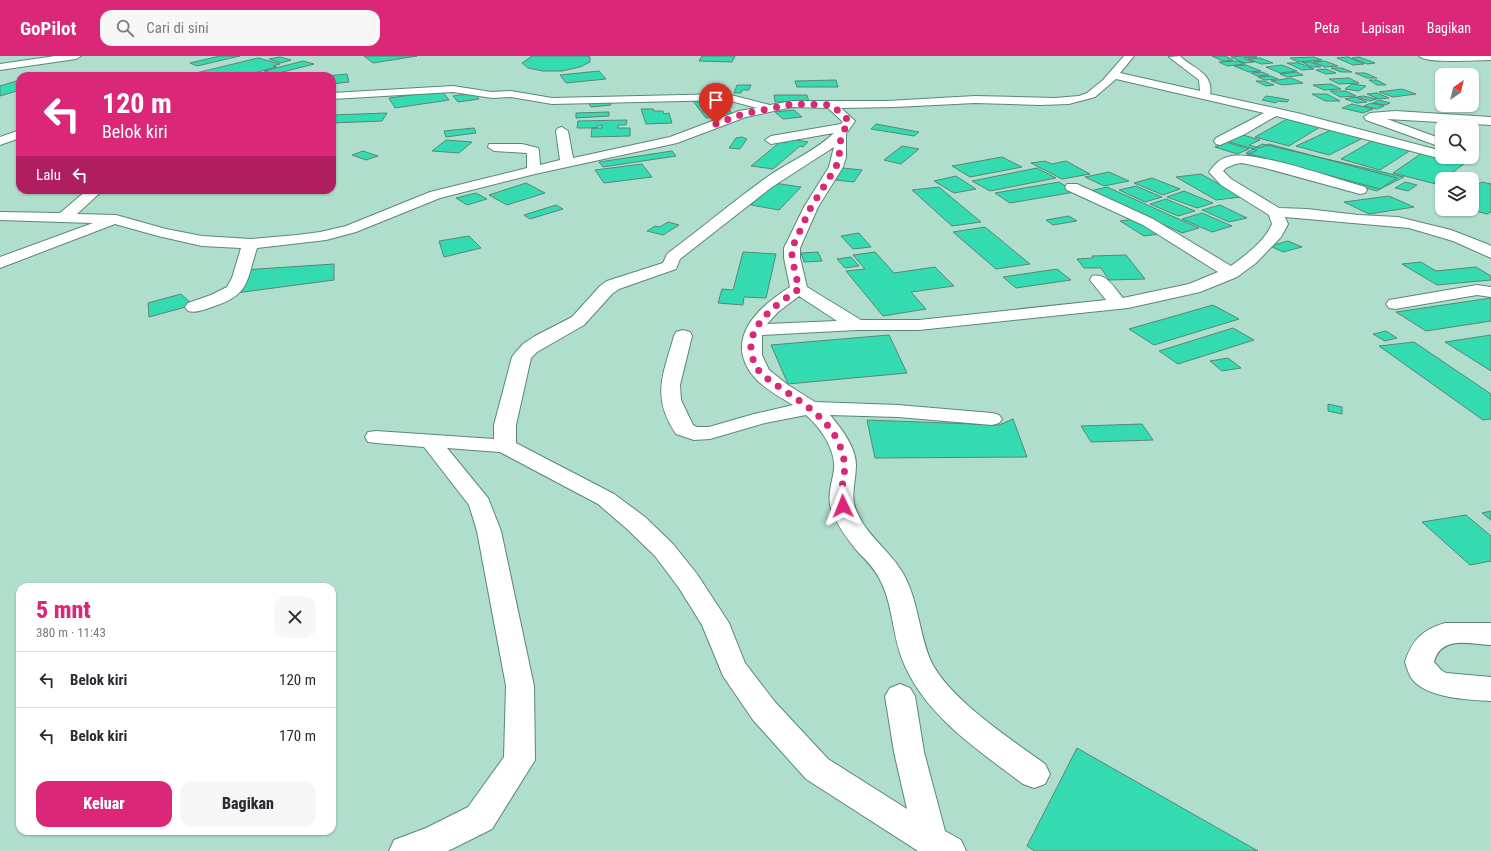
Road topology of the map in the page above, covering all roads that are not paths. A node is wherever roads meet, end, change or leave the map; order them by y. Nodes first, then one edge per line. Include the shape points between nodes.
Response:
1 (0, 56) edge
2 (5, 56) edge
3 (76, 56) edge
4 (1129, 56) edge
5 (1175, 56) edge
6 (1424, 56) edge
7 (1491, 57) edge
8 (0, 67) edge
9 (1112, 76) junction
10 (336, 96) edge
11 (1204, 97) junction
12 (793, 104) junction
13 (832, 105) junction
14 (1274, 112) junction
15 (1475, 120) edge
16 (1479, 120) edge
17 (1491, 121) edge
18 (562, 131) dead end
19 (843, 132) junction
20 (16, 135) edge
21 (771, 140) dead end
22 (1435, 140) edge
23 (0, 141) edge
24 (1220, 141) dead end
25 (494, 147) dead end
26 (1435, 153) edge
27 (567, 162) junction
28 (534, 170) junction
29 (1072, 187) dead end
30 (1360, 190) dead end
31 (91, 194) edge
32 (1276, 213) junction
33 (0, 216) edge
34 (64, 216) junction
35 (116, 219) junction
36 (251, 244) junction
37 (1491, 253) edge
38 (0, 263) edge
39 (1231, 273) junction
40 (1098, 280) dead end
41 (799, 289) junction
42 (1491, 292) edge
43 (1118, 304) junction
44 (1395, 304) dead end
45 (194, 308) dead end
46 (857, 325) junction
47 (755, 330) junction
48 (683, 336) dead end
49 (810, 408) junction
50 (992, 420) dead end
51 (376, 438) dead end
52 (431, 440) junction
53 (506, 446) junction
54 (1491, 634) edge
55 (1491, 689) edge
56 (900, 696) dead end
57 (1034, 774) dead end
58 (940, 846) edge
59 (406, 851) edge

1 - 2 street
3 - 8 street
4 - 9 street
5 - 11 street via 1204,78
6 - 7 street
9 - 11 street
9 - 13 street via 1091,95 1073,100
10 - 12 street via 453,89 492,95 511,94 552,102 727,97 766,106
11 - 14 street
12 - 13 street
12 - 27 street via 743,114 673,140
13 - 19 street via 849,121
14 - 24 street
14 - 26 street
15 - 22 street via 1395,115 1370,117
16 - 17 street
18 - 27 street
19 - 21 street
19 - 41 street via 836,167 811,207 792,248
19 - 53 street via 811,157 769,182 673,257 670,266 613,285 578,321 530,348 522,357 515,385 506,425
20 - 23 street
25 - 28 street via 533,151
27 - 28 street
28 - 36 street via 435,195 338,233
29 - 39 street via 1148,222
30 - 32 street via 1255,161 1236,159 1221,165 1216,172 1226,182
31 - 34 street
32 - 37 street via 1398,222 1462,240
32 - 39 street via 1280,224 1276,234 1250,260
33 - 34 street
34 - 35 street
35 - 36 street via 202,241
35 - 38 street
36 - 45 street via 238,285 230,292
39 - 43 street via 1165,296
40 - 43 street
41 - 46 street
41 - 47 street via 769,310
42 - 44 street via 1477,290
43 - 46 street via 919,325
46 - 47 street
47 - 49 street via 751,346 755,366 761,374
48 - 49 street via 670,385 671,400 684,429 694,434 710,433 761,418
49 - 50 street via 898,411
49 - 57 street via 820,416 840,446 845,461 840,497 846,515 856,536 890,574 899,592 908,636 917,662 954,710
51 - 52 street
52 - 53 street
52 - 59 street via 437,451 480,503 489,531 520,686 518,760 480,818 434,841
53 - 58 street via 606,499 636,523 664,550 688,581 715,623 733,668 764,711 818,768 862,799
54 - 55 street via 1444,634 1427,643 1420,656 1419,665 1427,676 1446,685 1466,690
56 - 58 street via 909,752

